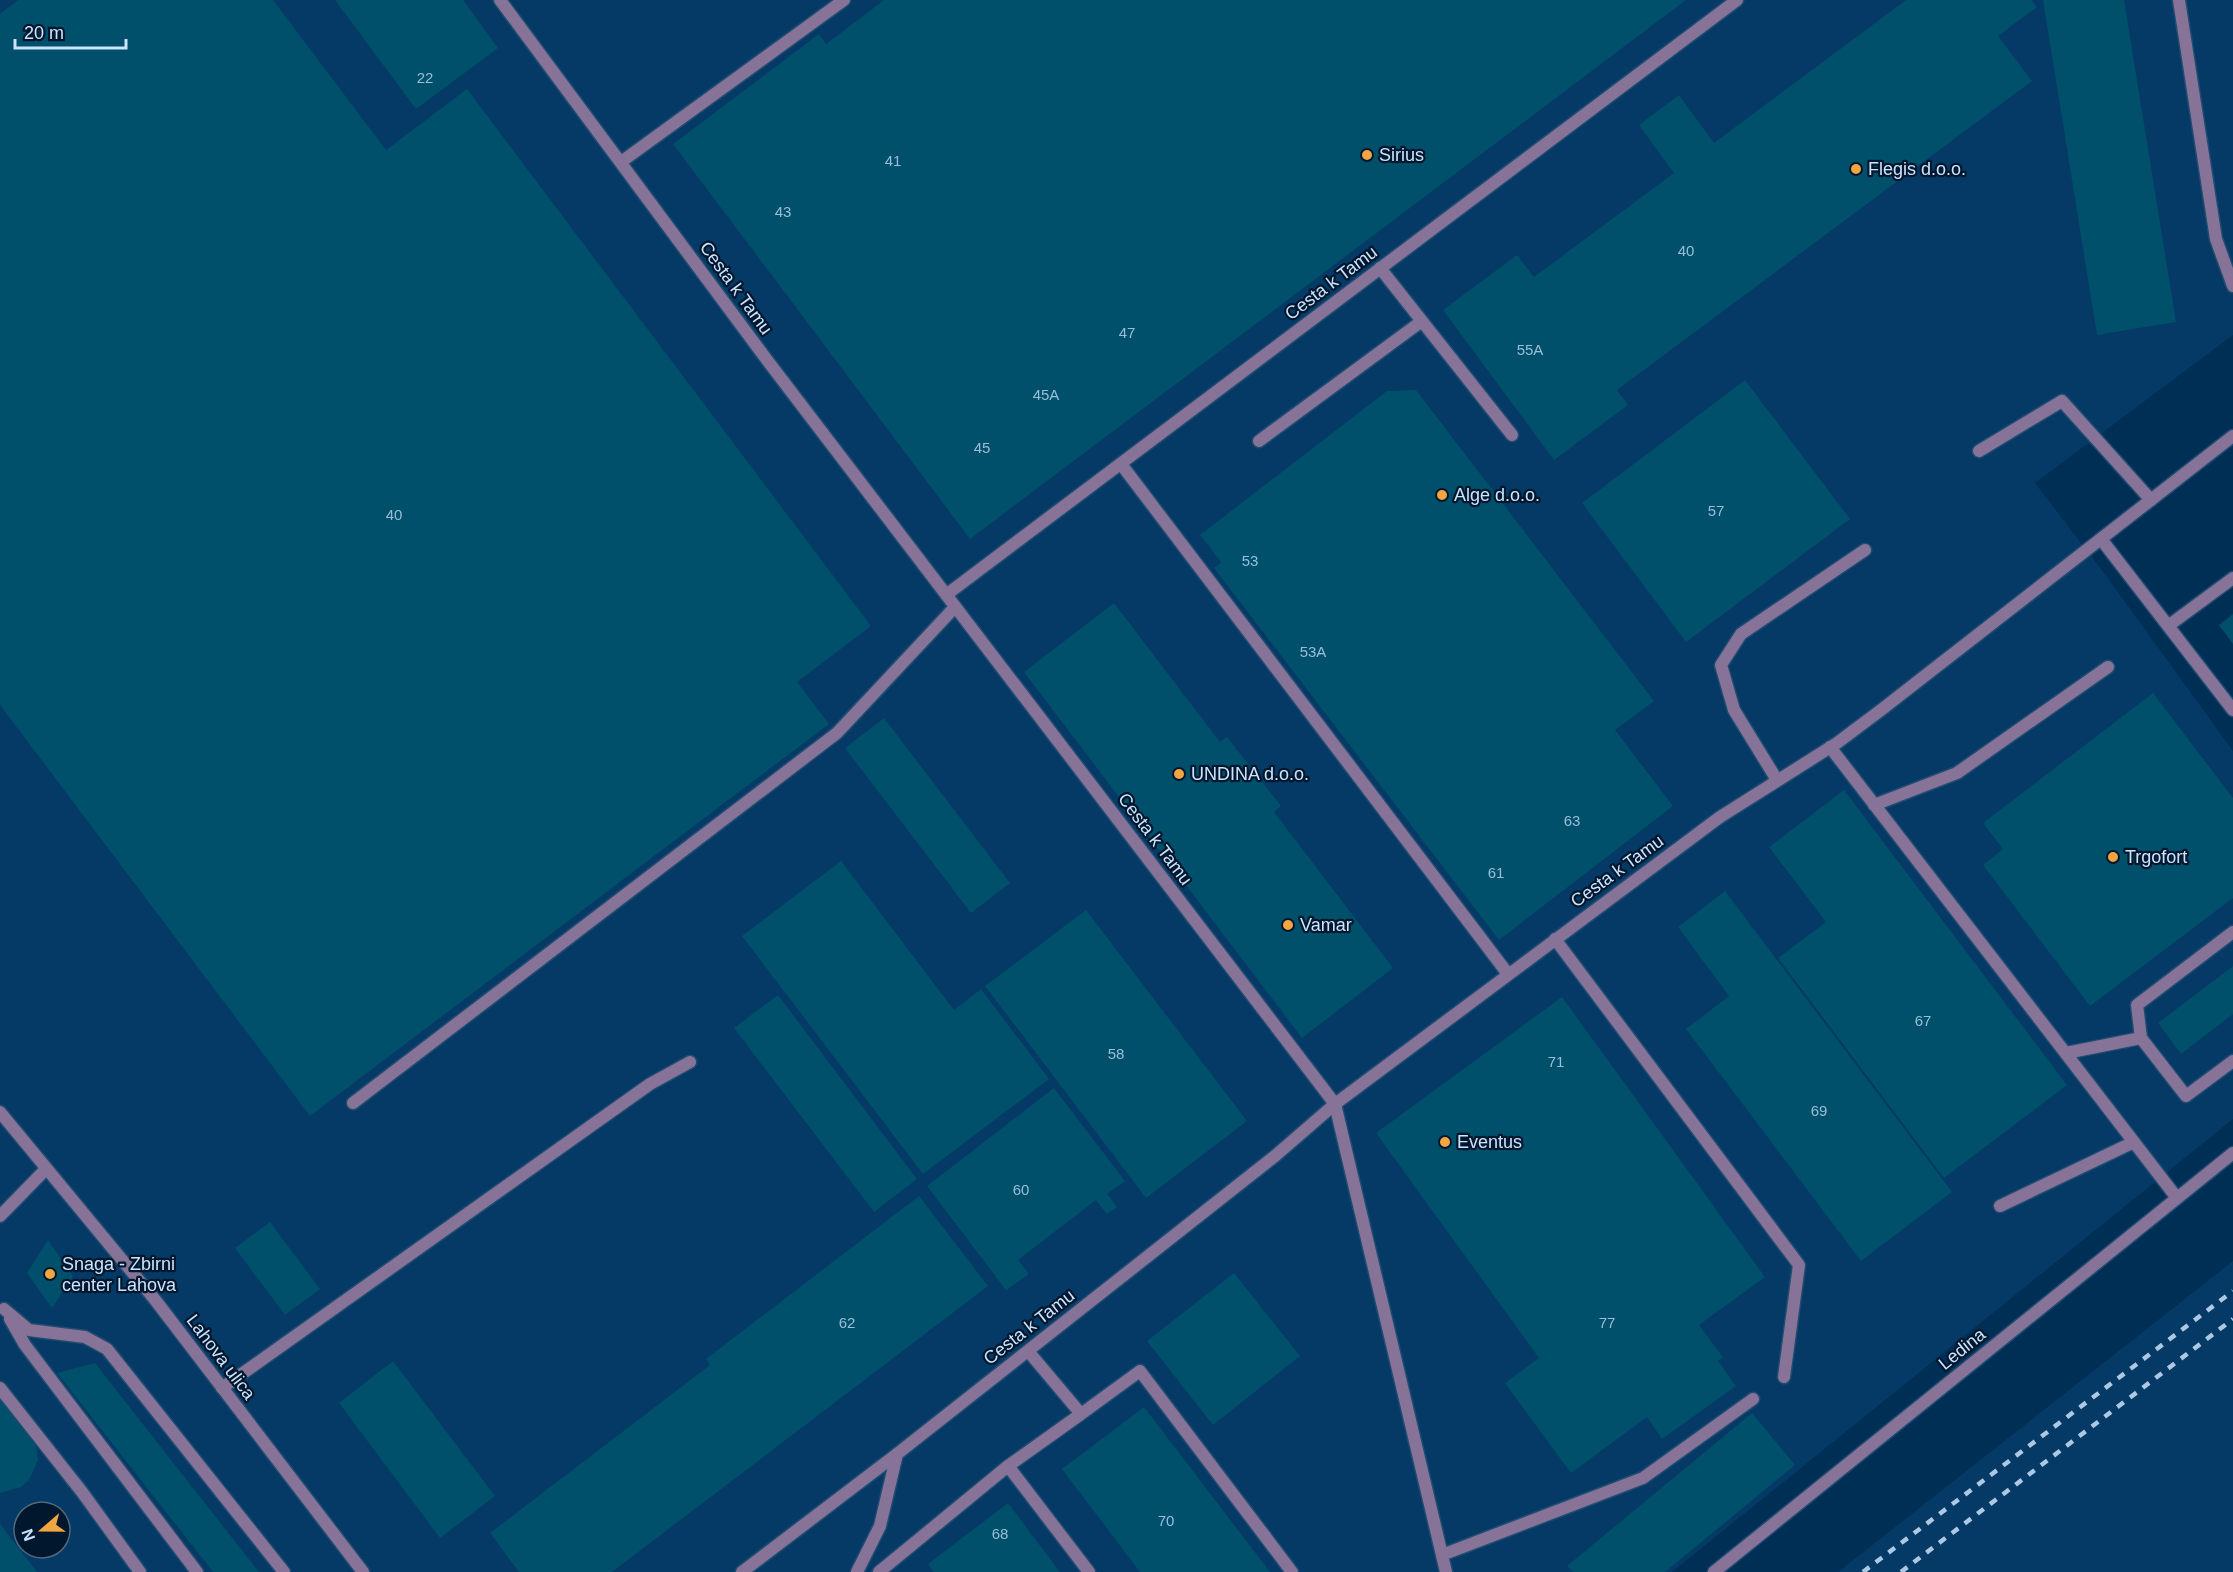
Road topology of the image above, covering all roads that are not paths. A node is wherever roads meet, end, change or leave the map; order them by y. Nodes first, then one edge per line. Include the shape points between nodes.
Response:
1 (500, 0) edge
2 (844, 0) edge
3 (1737, 0) edge
4 (2179, 0) edge
5 (621, 162) junction
6 (1380, 268) junction
7 (2233, 286) edge
8 (1422, 321) junction
9 (1512, 435) dead end
10 (2233, 436) edge
11 (1259, 441) dead end
12 (1979, 451) dead end
13 (1121, 464) junction
14 (2151, 500) junction
15 (2101, 539) junction
16 (1865, 550) dead end
17 (2233, 578) edge
18 (946, 595) junction
19 (955, 607) junction
20 (2168, 626) junction
21 (2108, 667) dead end
22 (2233, 710) edge
23 (1830, 747) junction
24 (1777, 780) junction
25 (1874, 805) junction
26 (2233, 932) edge
27 (1555, 939) junction
28 (1508, 974) junction
29 (2141, 1038) junction
30 (2066, 1053) junction
31 (2233, 1061) edge
32 (690, 1062) dead end
33 (353, 1103) dead end
34 (1335, 1104) junction
35 (0, 1112) edge
36 (2134, 1142) junction
37 (2233, 1153) edge
38 (46, 1169) junction
39 (2177, 1198) junction
40 (2000, 1206) dead end
41 (0, 1216) edge
42 (2, 1306) edge
43 (1028, 1351) junction
44 (1784, 1377) dead end
45 (0, 1388) edge
46 (222, 1388) junction
47 (1753, 1399) dead end
48 (1081, 1414) junction
49 (897, 1454) junction
50 (1008, 1466) junction
51 (1442, 1555) junction
52 (140, 1572) edge
53 (197, 1572) edge
54 (284, 1572) edge
55 (363, 1572) edge
56 (742, 1572) edge
57 (857, 1572) edge
58 (879, 1572) edge
59 (1089, 1572) edge
60 (1292, 1572) edge
61 (1446, 1572) edge
62 (1714, 1572) edge

1 - 5 street, Cesta k Tamu
2 - 5 street
3 - 6 street, Cesta k Tamu
4 - 7 street via 2216,239
5 - 18 street, Cesta k Tamu
6 - 8 street
6 - 13 street, Cesta k Tamu
8 - 9 street
8 - 11 street
10 - 14 street, Cesta k Tamu
12 - 14 street via 2062,401
13 - 18 street, Cesta k Tamu
13 - 28 street
14 - 15 street, Cesta k Tamu
15 - 20 street
15 - 23 street, Cesta k Tamu
16 - 24 street via 1741,634 1721,665 1734,710
17 - 20 street
18 - 19 street, Cesta k Tamu
19 - 33 street via 837,733
19 - 34 street, Cesta k Tamu
20 - 22 street
21 - 25 street via 1957,773
23 - 24 street, Cesta k Tamu
23 - 25 street
24 - 27 street, Cesta k Tamu via 1720,817
25 - 30 street
26 - 29 street via 2137,1005
27 - 28 street, Cesta k Tamu
27 - 44 street via 1799,1265
28 - 34 street, Cesta k Tamu
29 - 30 street
29 - 31 street via 2186,1096
30 - 36 street
32 - 46 street via 650,1084
34 - 43 street, Cesta k Tamu
34 - 51 street, Cesta k Tamu
35 - 38 street, Lahova ulica
36 - 39 street
36 - 40 street
37 - 39 street, Ledina
38 - 41 street
38 - 46 street, Lahova ulica via 156,1301
39 - 62 street, Ledina
42 - 53 street via 25,1345
42 - 54 street via 29,1330 85,1337 107,1349
43 - 48 street
43 - 49 street, Cesta k Tamu
45 - 52 street
46 - 55 street, Lahova ulica
47 - 51 street via 1643,1478
48 - 50 street
48 - 60 street via 1140,1371
49 - 56 street, Cesta k Tamu
49 - 57 street via 880,1526
50 - 58 street
50 - 59 street
51 - 61 street, Cesta k Tamu

